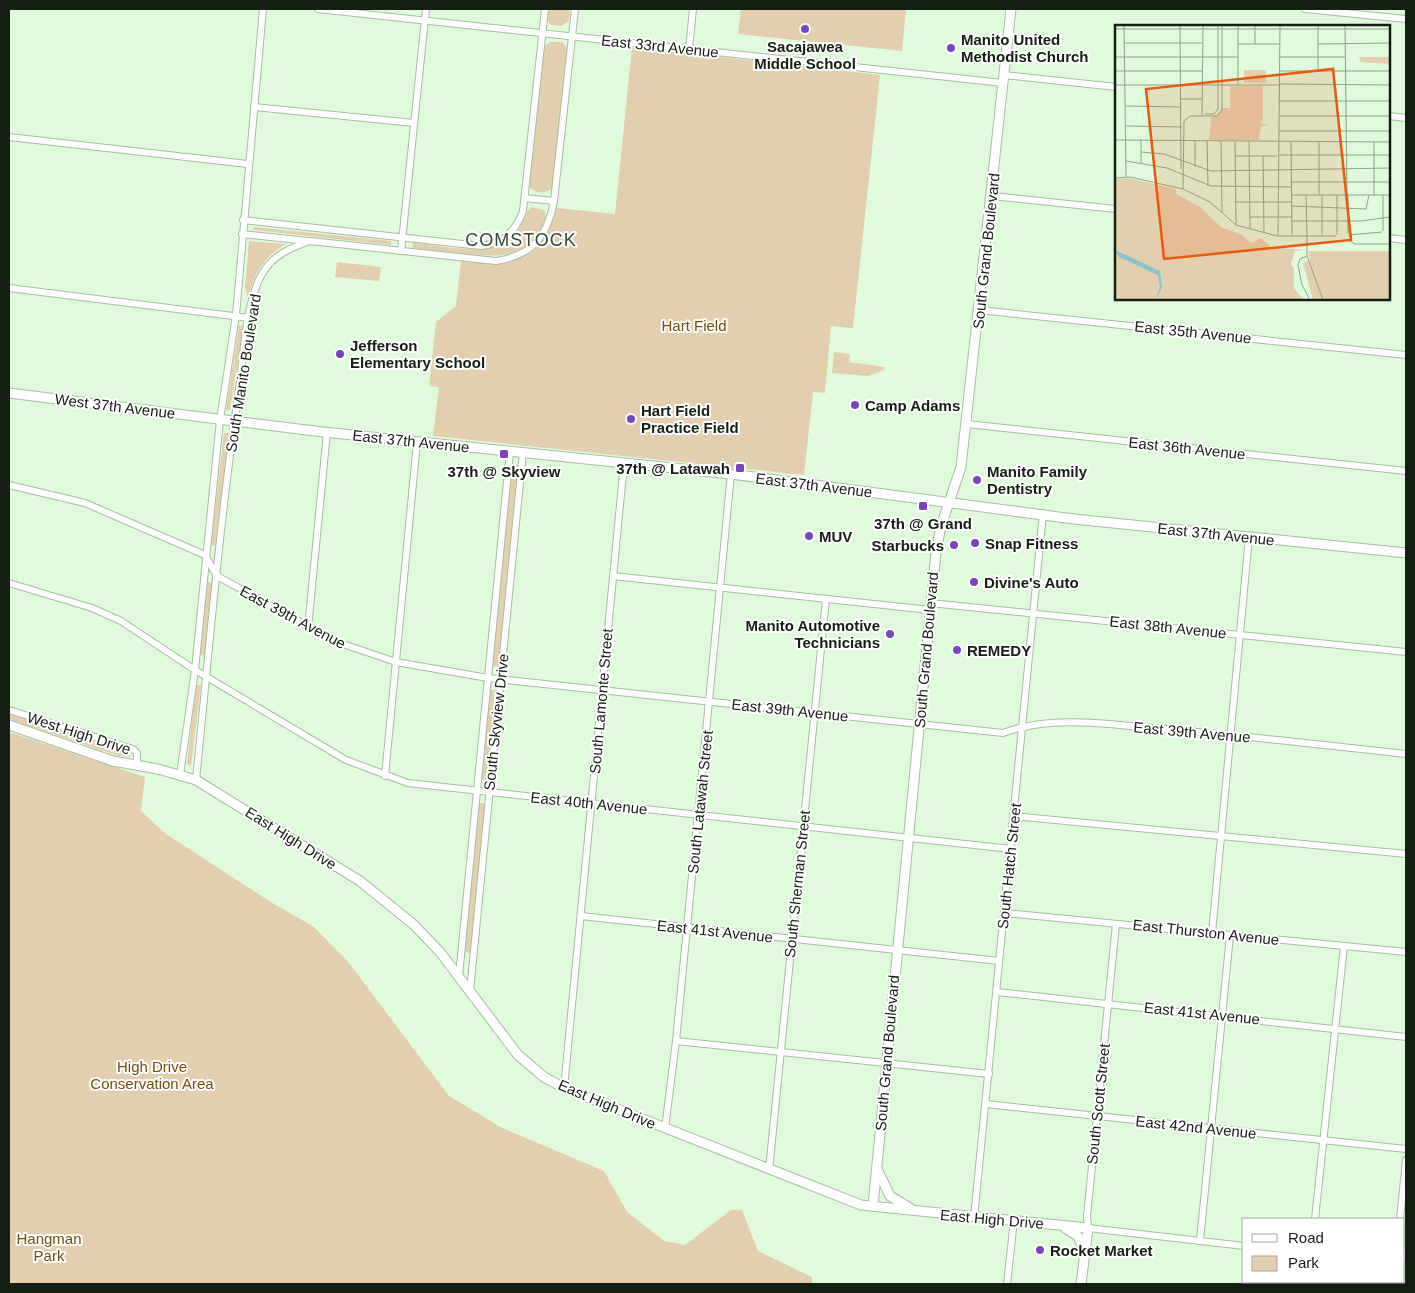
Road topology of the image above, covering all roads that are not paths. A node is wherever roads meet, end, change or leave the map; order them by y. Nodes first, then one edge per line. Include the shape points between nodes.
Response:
1 (263, 9) edge
2 (318, 9) edge
3 (426, 9) edge
4 (545, 9) edge
5 (575, 9) edge
6 (693, 9) edge
7 (1011, 9) edge
8 (1305, 9) edge
9 (1406, 18) edge
10 (425, 20) junction
11 (542, 33) junction
12 (572, 37) junction
13 (689, 50) junction
14 (1004, 79) junction
15 (1115, 87) edge
16 (254, 107) junction
17 (1390, 116) edge
18 (1406, 118) edge
19 (414, 123) junction
20 (9, 137) edge
21 (248, 164) junction
22 (992, 196) junction
23 (525, 198) junction
24 (554, 201) junction
25 (1115, 209) edge
26 (244, 220) junction
27 (242, 234) junction
28 (1390, 238) edge
29 (402, 239) junction
30 (1406, 240) edge
31 (310, 241) junction
32 (401, 251) junction
33 (9, 288) edge
34 (979, 310) junction
35 (236, 315) junction
36 (249, 318) junction
37 (1406, 355) edge
38 (9, 393) edge
39 (220, 420) junction
40 (234, 422) junction
41 (967, 424) junction
42 (327, 432) junction
43 (417, 442) junction
44 (510, 451) junction
45 (523, 452) junction
46 (624, 463) junction
47 (1406, 471) edge
48 (731, 474) junction
49 (9, 485) edge
50 (950, 503) junction
51 (1043, 513) junction
52 (1249, 537) junction
53 (1406, 553) edge
54 (205, 555) junction
55 (217, 576) junction
56 (613, 576) junction
57 (9, 583) edge
58 (720, 588) junction
59 (826, 599) junction
60 (930, 606) junction
61 (1034, 613) junction
62 (308, 628) junction
63 (1239, 635) junction
64 (1406, 652) edge
65 (396, 662) junction
66 (195, 670) junction
67 (206, 676) junction
68 (488, 678) junction
69 (500, 679) junction
70 (602, 690) junction
71 (709, 702) junction
72 (9, 710) edge
73 (815, 713) junction
74 (9, 725) edge
75 (919, 726) junction
76 (1023, 726) junction
77 (1231, 735) junction
78 (1406, 754) edge
79 (137, 765) junction
80 (180, 774) junction
81 (385, 776) junction
82 (196, 780) junction
83 (476, 791) junction
84 (489, 792) junction
85 (592, 803) junction
86 (698, 815) junction
87 (1014, 816) junction
88 (803, 826) junction
89 (1222, 835) junction
90 (908, 837) junction
91 (1012, 849) junction
92 (1406, 854) edge
93 (1005, 913) junction
94 (581, 916) junction
95 (1116, 924) junction
96 (687, 927) junction
97 (1212, 933) junction
98 (1230, 935) junction
99 (792, 939) junction
100 (1344, 946) junction
101 (897, 950) junction
102 (1406, 952) edge
103 (999, 961) junction
104 (459, 976) junction
105 (470, 991) junction
106 (997, 992) junction
107 (1108, 1004) junction
108 (1222, 1015) junction
109 (1336, 1028) junction
110 (1406, 1036) edge
111 (676, 1041) junction
112 (781, 1052) junction
113 (886, 1063) junction
114 (989, 1074) junction
115 (564, 1088) junction
116 (986, 1104) junction
117 (1098, 1116) junction
118 (1211, 1128) junction
119 (665, 1129) junction
120 (1324, 1140) junction
121 (1406, 1149) edge
122 (1406, 1160) edge
123 (876, 1168) junction
124 (769, 1170) junction
125 (873, 1206) junction
126 (917, 1212) junction
127 (974, 1218) junction
128 (1315, 1218) edge
129 (1400, 1218) edge
130 (1014, 1220) junction
131 (1058, 1225) junction
132 (1088, 1228) junction
133 (1200, 1241) junction
134 (1242, 1246) edge
135 (1084, 1251) junction
136 (1007, 1284) edge
137 (1081, 1284) edge

1 - 16 street, South Manito Boulevard
2 - 10 street, East 33rd Avenue
3 - 10 street
4 - 11 street
5 - 12 street, South Manito Boulevard
6 - 13 street
7 - 14 main road, South Grand Boulevard
8 - 9 street
10 - 11 street, East 33rd Avenue
10 - 19 street
11 - 12 street, East 33rd Avenue
11 - 23 street
12 - 13 street, East 33rd Avenue
12 - 24 street, South Manito Boulevard
13 - 14 street, East 33rd Avenue
14 - 15 street, East 33rd Avenue
14 - 22 main road, South Grand Boulevard
16 - 19 street
16 - 21 street, South Manito Boulevard
17 - 18 street
19 - 29 street
20 - 21 street
21 - 26 street, South Manito Boulevard
22 - 25 street
22 - 34 main road, South Grand Boulevard
23 - 24 street
23 - 29 street via 515,228 500,241 488,245
24 - 32 street, South Manito Boulevard via 546,230 535,244 517,256 496,261
26 - 27 street, South Manito Boulevard
26 - 29 street
27 - 31 street
27 - 35 street, South Manito Boulevard
28 - 30 street
29 - 32 street
31 - 32 street, South Manito Boulevard
31 - 36 street, South Manito Boulevard via 286,249 270,262 255,289
33 - 35 street
34 - 37 street, East 35th Avenue
34 - 41 main road, South Grand Boulevard
35 - 36 street
35 - 39 street, South Manito Boulevard
36 - 40 street, South Manito Boulevard
38 - 39 main road, West 37th Avenue
39 - 40 main road, East 37th Avenue
39 - 54 street, South Manito Boulevard
40 - 42 main road, East 37th Avenue
40 - 55 street, South Manito Boulevard
41 - 47 street, East 36th Avenue
41 - 50 main road, South Grand Boulevard via 961,467
42 - 43 main road, East 37th Avenue
42 - 62 street
43 - 44 main road, East 37th Avenue
43 - 65 street
44 - 45 main road, East 37th Avenue
44 - 68 street, South Skyview Drive
45 - 46 main road, East 37th Avenue
45 - 69 street, South Skyview Drive
46 - 48 main road, East 37th Avenue
46 - 56 street, South Lamonte Street
48 - 50 main road, East 37th Avenue
48 - 58 street, South Latawah Street
49 - 54 street via 85,503
50 - 51 main road, East 37th Avenue
50 - 60 main road, South Grand Boulevard via 936,552
51 - 52 main road, East 37th Avenue
51 - 61 street, South Hatch Street
52 - 53 main road, East 37th Avenue
52 - 63 street
54 - 55 street
54 - 66 street, South Manito Boulevard
55 - 62 street, East 39th Avenue
55 - 67 street, South Manito Boulevard
56 - 58 street, East 38th Avenue
56 - 70 street, South Lamonte Street
57 - 66 street, East 40th Avenue via 92,608 121,621
58 - 59 street, East 38th Avenue
58 - 71 street, South Latawah Street
59 - 60 street, East 38th Avenue
59 - 73 street, South Sherman Street
60 - 61 street, East 38th Avenue
60 - 75 main road, South Grand Boulevard
61 - 63 street, East 38th Avenue
61 - 76 street, South Hatch Street
62 - 65 street, East 39th Avenue via 337,642
63 - 64 street, East 38th Avenue
63 - 77 street
65 - 68 street, East 39th Avenue
65 - 81 street
66 - 67 street, East 40th Avenue
66 - 80 street, South Manito Boulevard
67 - 81 street, East 40th Avenue via 346,760
67 - 82 street, South Manito Boulevard
68 - 69 street, East 39th Avenue
68 - 83 street, South Skyview Drive
69 - 70 street, East 39th Avenue
69 - 84 street, South Skyview Drive
70 - 71 street, East 39th Avenue
70 - 85 street, South Lamonte Street
71 - 73 street, East 39th Avenue
71 - 86 street, South Latawah Street
72 - 79 street, West High Drive via 133,749 137,753
73 - 75 street, East 39th Avenue
73 - 88 street, South Sherman Street
74 - 79 main road, West High Drive via 113,761
75 - 76 street, East 39th Avenue via 1003,733
75 - 90 main road, South Grand Boulevard
76 - 77 street, East 39th Avenue via 1070,721
76 - 87 street, South Hatch Street
77 - 78 street, East 39th Avenue
77 - 89 street
79 - 80 main road, West High Drive
80 - 82 main road, West High Drive
81 - 83 street, East 40th Avenue via 408,783
82 - 104 main road, East High Drive via 360,881 413,924
83 - 84 street, East 40th Avenue
83 - 104 street, South Skyview Drive
84 - 85 street, East 40th Avenue
84 - 105 street, South Skyview Drive
85 - 86 street, East 40th Avenue
85 - 94 street, South Lamonte Street
86 - 88 street, East 40th Avenue
86 - 96 street, South Latawah Street
87 - 89 street
87 - 91 street, South Hatch Street
88 - 90 street, East 40th Avenue
88 - 99 street, South Sherman Street
89 - 92 street
89 - 97 street
90 - 91 street, East 40th Avenue
90 - 101 main road, South Grand Boulevard
91 - 93 street, South Hatch Street
93 - 95 street, East Thurston Avenue
93 - 103 street, South Hatch Street
94 - 96 street, East 41st Avenue
94 - 115 street, South Lamonte Street
95 - 97 street, East Thurston Avenue
95 - 107 street, South Scott Street
96 - 99 street, East 41st Avenue
96 - 111 street, South Latawah Street
97 - 98 street, East Thurston Avenue
98 - 100 street, East Thurston Avenue
98 - 108 street
99 - 101 street, East 41st Avenue
99 - 112 street, South Sherman Street
100 - 102 street, East Thurston Avenue
100 - 109 street
101 - 103 street, East 41st Avenue
101 - 113 main road, South Grand Boulevard
103 - 106 street, South Hatch Street
104 - 105 main road, East High Drive
105 - 115 main road, East High Drive via 518,1055
106 - 107 street, East 41st Avenue
106 - 114 street, South Hatch Street
107 - 108 street, East 41st Avenue
107 - 117 street, South Scott Street
108 - 109 street, East 41st Avenue
108 - 118 street
109 - 110 street, East 41st Avenue
109 - 120 street
111 - 112 street
111 - 119 street, South Latawah Street
112 - 113 street
112 - 124 street, South Sherman Street
113 - 114 street
113 - 123 main road, South Grand Boulevard
114 - 116 street, South Hatch Street
115 - 119 main road, East High Drive
116 - 117 street, East 42nd Avenue
116 - 127 street, South Hatch Street
117 - 118 street, East 42nd Avenue
117 - 132 street, South Scott Street
118 - 120 street, East 42nd Avenue
118 - 133 street
119 - 124 main road, East High Drive
120 - 121 street, East 42nd Avenue
120 - 128 street
122 - 129 street
123 - 125 main road, South Grand Boulevard
123 - 126 main road via 890,1196
124 - 125 main road, East High Drive via 850,1202
125 - 126 main road, East High Drive
126 - 127 main road, East High Drive
127 - 130 main road, East High Drive
130 - 131 main road, East High Drive
130 - 136 street
131 - 132 main road, East High Drive
131 - 135 main road via 1078,1236
132 - 133 street
132 - 135 main road, South Scott Street
133 - 134 street
135 - 137 main road, South Scott Street

